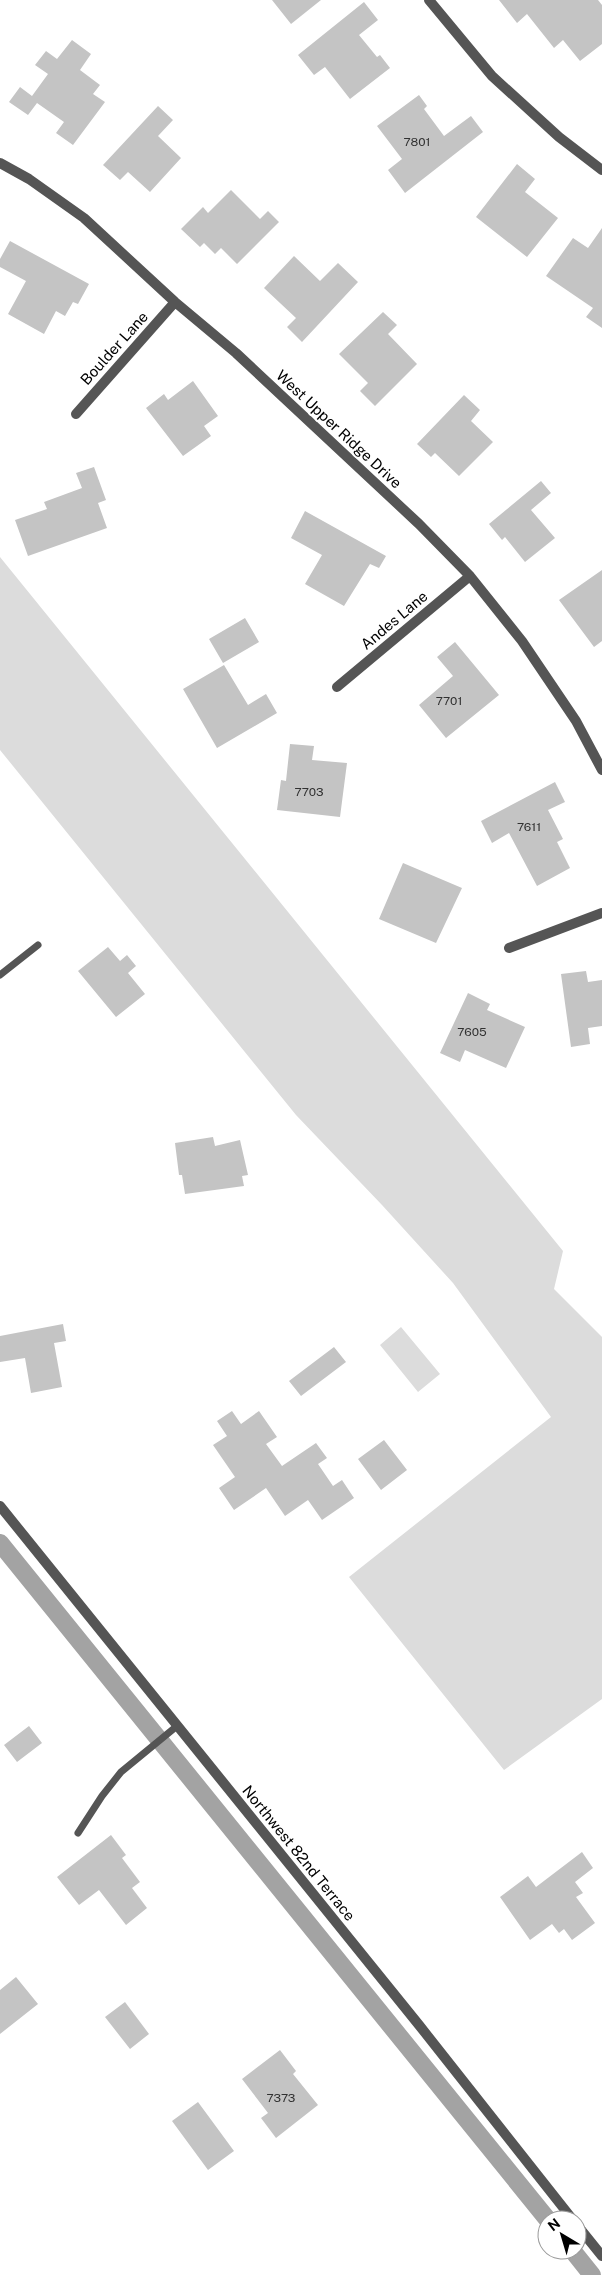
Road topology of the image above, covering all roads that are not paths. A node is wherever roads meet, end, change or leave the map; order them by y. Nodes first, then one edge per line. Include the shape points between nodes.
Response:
1 (430, 0) edge
2 (0, 163) edge
3 (602, 170) edge
4 (175, 302) junction
5 (76, 414) dead end
6 (470, 576) junction
7 (337, 687) dead end
8 (602, 770) edge
9 (602, 913) edge
10 (38, 945) dead end
11 (508, 948) dead end
12 (0, 975) edge
13 (0, 1506) edge
14 (178, 1726) junction
15 (78, 1833) dead end
16 (565, 2210) edge
17 (587, 2237) edge
18 (602, 2256) edge

1 - 3 street via 492,76
2 - 4 street, West Upper Ridge Drive via 84,218
4 - 5 street, Boulder Lane
4 - 6 street, West Upper Ridge Drive via 257,373
6 - 7 street, Andes Lane
6 - 8 street, West Upper Ridge Drive via 528,649 576,721
9 - 11 street
10 - 12 lane
13 - 14 street, Northwest 82nd Terrace
14 - 15 lane via 121,1772
14 - 16 street, Northwest 82nd Terrace
17 - 18 street

